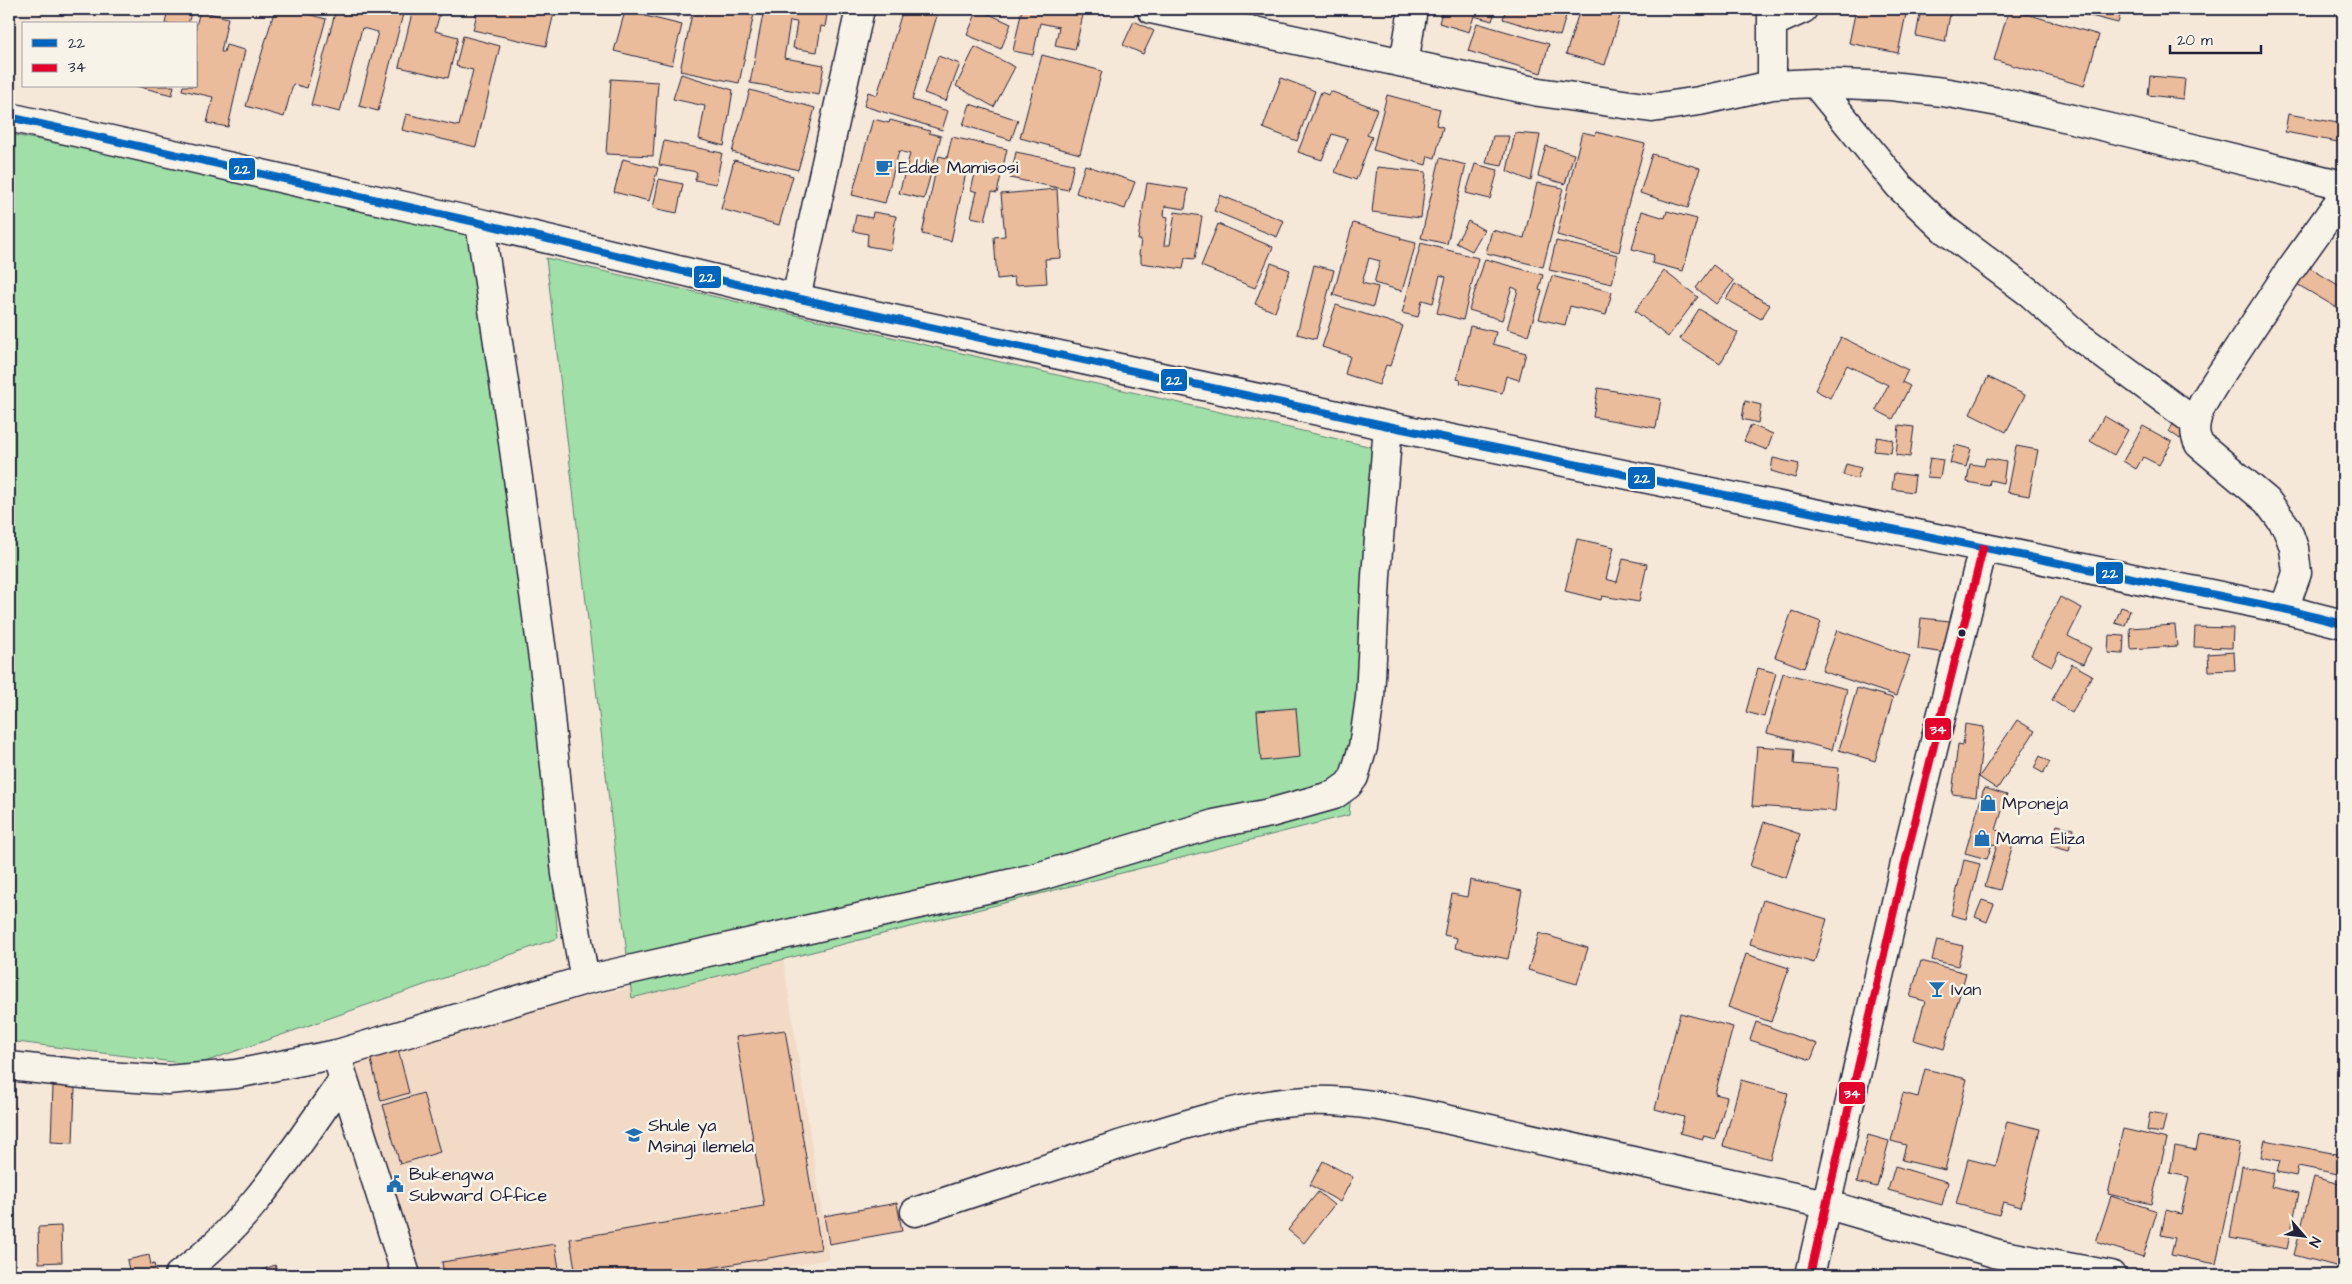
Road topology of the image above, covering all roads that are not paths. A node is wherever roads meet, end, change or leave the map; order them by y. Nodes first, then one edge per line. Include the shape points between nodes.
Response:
1 (860, 9) edge
2 (1151, 9) edge
3 (1413, 9) edge
4 (1803, 9) edge
5 (1772, 16) edge
6 (1404, 63) junction
7 (1815, 83) junction
8 (1772, 85) junction
9 (9, 117) edge
10 (2343, 184) edge
11 (2343, 196) edge
12 (480, 223) junction
13 (796, 298) junction
14 (2196, 423) junction
15 (1388, 426) junction
16 (1983, 548) junction
17 (2284, 610) junction
18 (2343, 624) edge
19 (584, 980) junction
20 (337, 1054) junction
21 (9, 1066) edge
22 (343, 1080) junction
23 (1825, 1204) junction
24 (915, 1212) dead end
25 (179, 1275) edge
26 (406, 1275) edge
27 (1810, 1275) edge
28 (2111, 1275) edge

1 - 13 street
2 - 6 street
3 - 6 street
4 - 5 street
5 - 8 street
6 - 8 street via 1539,92 1652,108
7 - 8 street
7 - 10 street via 1890,86 2004,103
7 - 14 street via 1899,186 1944,229
9 - 12 street
11 - 14 street via 2259,315 2206,398
12 - 13 street
12 - 19 street via 547,688 566,874
13 - 15 street
14 - 17 street via 2195,437 2199,444 2267,501 2287,528 2294,548 2296,573
15 - 16 street
15 - 19 street via 1368,717 1358,768 1348,785 1334,796 1214,824 1024,880
16 - 17 street
16 - 23 street
17 - 18 street
19 - 20 street
20 - 21 street via 236,1074 168,1080 92,1076
20 - 22 street
22 - 25 street via 266,1189 229,1230
22 - 26 street
23 - 24 street via 1408,1111 1308,1101 1252,1108 1177,1127
23 - 27 street
23 - 28 street via 1998,1254

